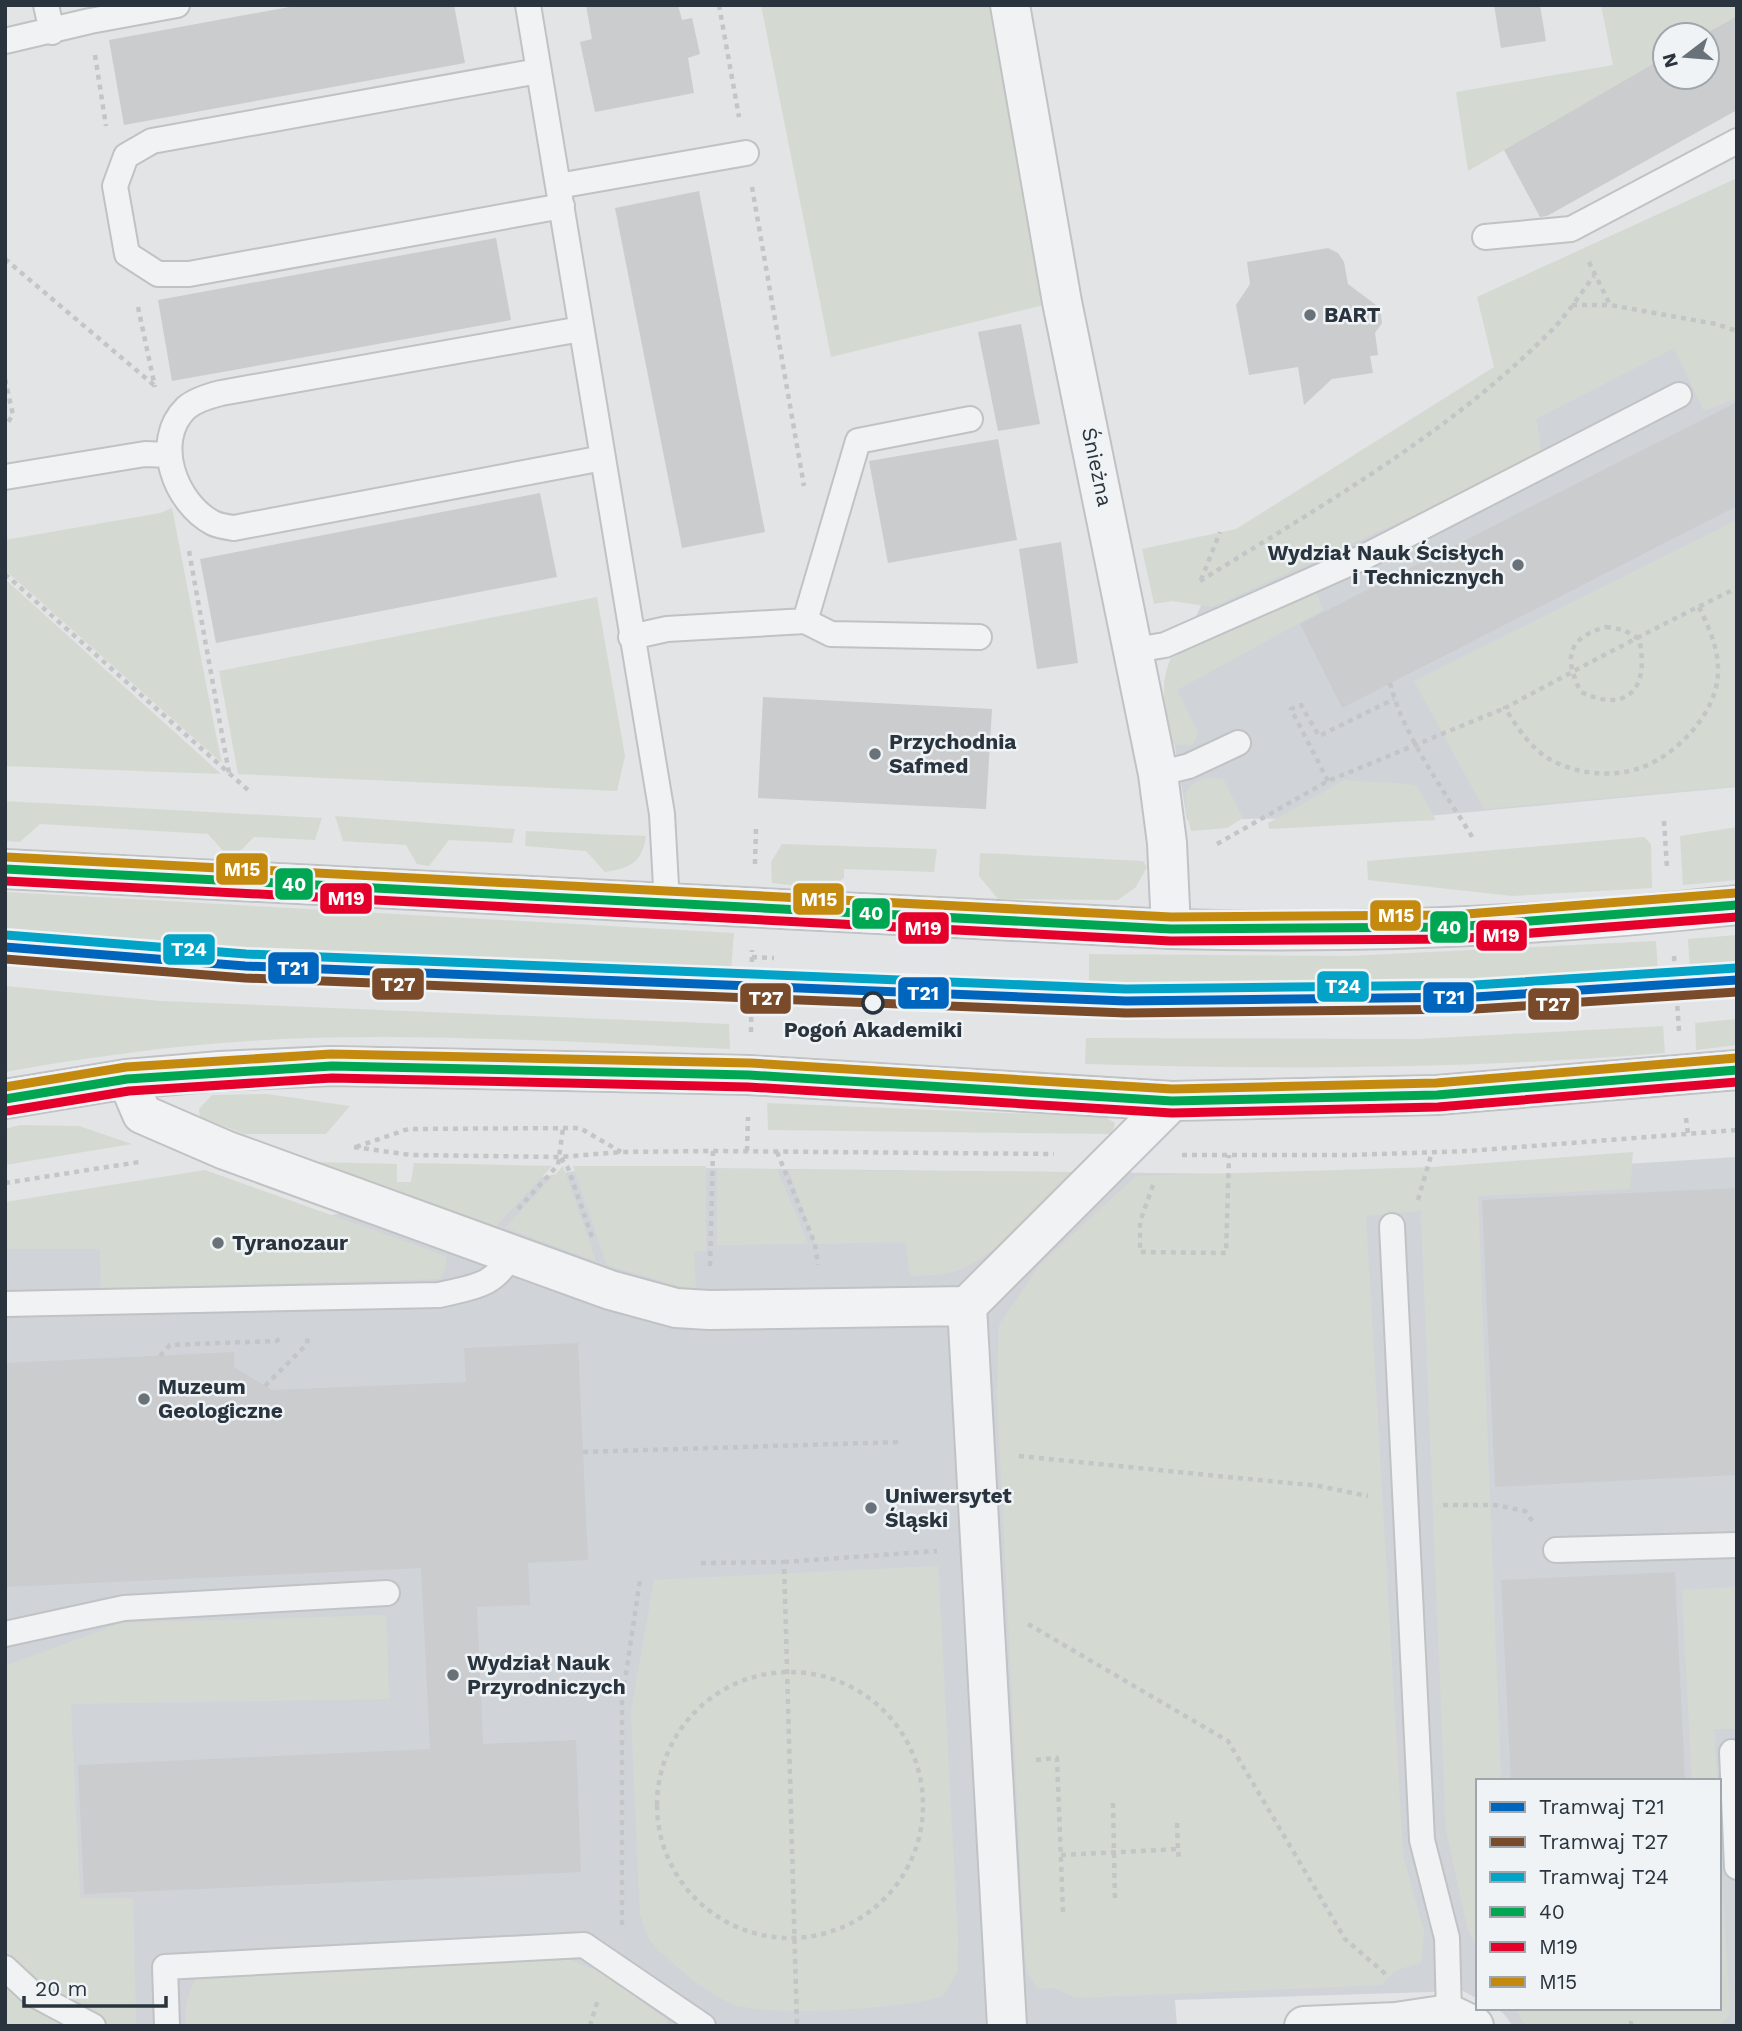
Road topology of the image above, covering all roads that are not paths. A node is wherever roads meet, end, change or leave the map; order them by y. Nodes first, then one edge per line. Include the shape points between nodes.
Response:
1 (46, 5) edge
2 (177, 5) edge
3 (528, 5) edge
4 (1010, 5) edge
5 (52, 32) junction
6 (5, 41) edge
7 (538, 71) junction
8 (1737, 141) edge
9 (746, 153) road end
10 (560, 196) junction
11 (1485, 237) dead end
12 (582, 329) junction
13 (1679, 395) dead end
14 (970, 419) dead end
15 (168, 455) junction
16 (603, 458) junction
17 (5, 477) edge
18 (804, 621) junction
19 (631, 637) junction
20 (979, 637) dead end
21 (1135, 650) junction
22 (1238, 743) dead end
23 (1158, 774) junction
24 (5, 869) edge
25 (667, 904) junction
26 (1737, 905) edge
27 (1171, 929) junction
28 (1737, 1069) edge
29 (127, 1079) junction
30 (5, 1100) edge
31 (1172, 1101) junction
32 (1392, 1226) road end
33 (498, 1249) junction
34 (5, 1304) edge
35 (967, 1306) junction
36 (1737, 1545) edge
37 (1556, 1550) dead end
38 (387, 1592) dead end
39 (5, 1634) edge
40 (1732, 1752) dead end
41 (1737, 1867) edge
42 (5, 1968) edge
43 (1461, 2020) edge
44 (93, 2026) edge
45 (167, 2026) edge
46 (703, 2026) edge
47 (1007, 2026) edge
48 (1304, 2026) edge

1 - 5 lane
2 - 5 lane
3 - 7 lane
4 - 21 street, Śnieżna via 1062,302
5 - 6 lane
7 - 10 lane
7 - 10 lane via 152,141 126,156 115,186 127,254 158,274 189,274
8 - 11 lane via 1571,229
9 - 10 lane
10 - 12 lane
12 - 15 lane via 220,393 186,408 172,429
12 - 16 lane
13 - 21 lane via 1364,558 1177,639
14 - 18 lane via 858,441
15 - 16 lane via 178,485 194,508 214,524 234,528
15 - 17 lane via 145,454
16 - 19 lane
18 - 19 lane via 667,629
18 - 20 lane via 831,634
19 - 25 lane via 662,814
21 - 23 street, Śnieżna
22 - 23 lane via 1189,766
23 - 27 street, Śnieżna
24 - 25 street
25 - 27 street
26 - 27 street via 1448,927 1298,932
28 - 31 street via 1437,1095
29 - 30 street
29 - 31 street via 332,1066 642,1072
29 - 33 street via 142,1115 225,1150
31 - 35 street
32 - 43 lane via 1422,1840 1447,1938
33 - 34 lane via 503,1270 486,1284 439,1295
33 - 35 street via 610,1290 676,1308
35 - 47 street
36 - 37 lane
38 - 39 lane via 124,1608
40 - 41 lane
42 - 44 lane via 33,1994
43 - 48 street
45 - 46 lane via 165,1967 584,1945

